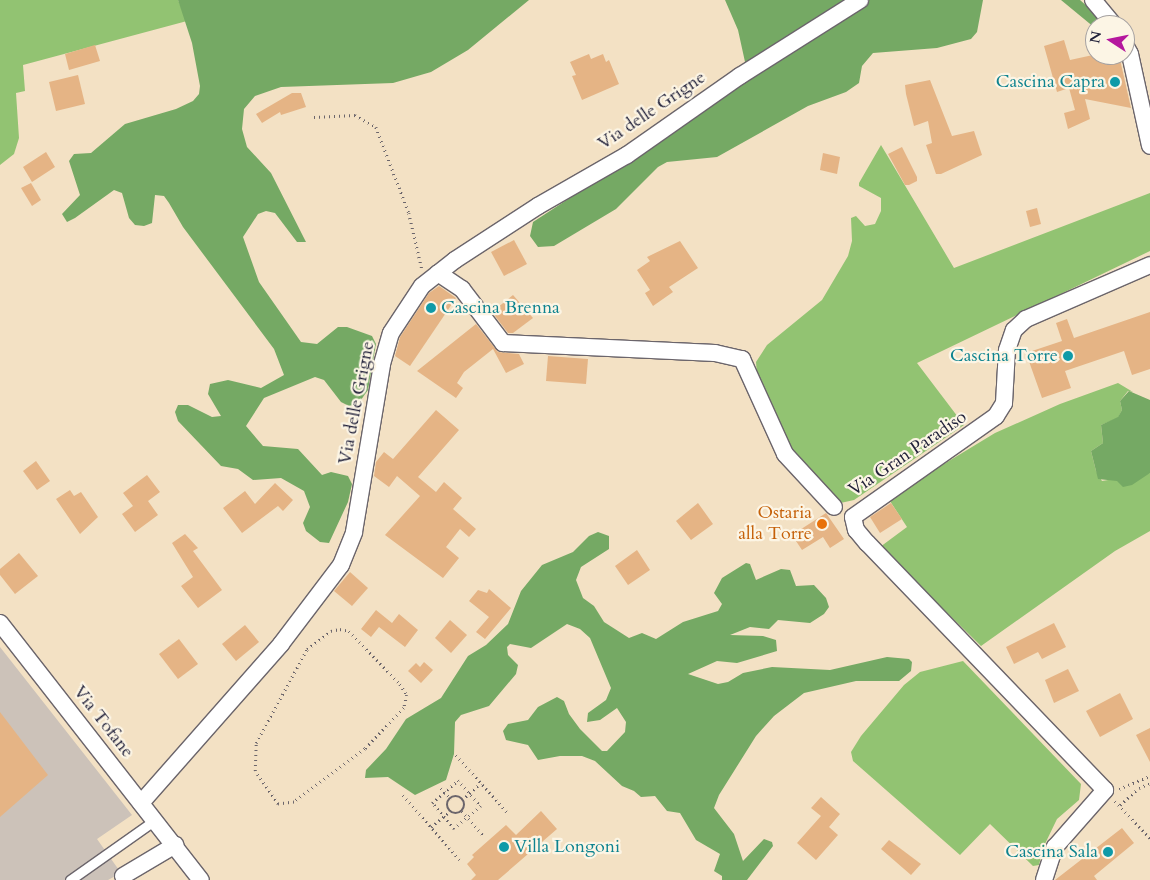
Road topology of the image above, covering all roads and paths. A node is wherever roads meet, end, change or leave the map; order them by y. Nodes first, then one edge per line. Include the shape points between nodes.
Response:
1 (860, 0) edge
2 (1093, 0) edge
3 (1106, 15) edge
4 (1130, 65) edge
5 (314, 117) dead end
6 (1150, 146) edge
7 (1150, 265) edge
8 (433, 278) junction
9 (834, 507) dead end
10 (0, 623) edge
11 (456, 755) dead end
12 (253, 766) joint
13 (1150, 776) edge
14 (481, 783) junction
15 (1150, 783) edge
16 (441, 788) dead end
17 (1105, 790) junction
18 (445, 792) junction
19 (470, 793) junction
20 (403, 795) dead end
21 (451, 799) junction
22 (462, 800) junction
23 (141, 803) junction
24 (451, 810) junction
25 (462, 811) junction
26 (509, 814) dead end
27 (443, 817) junction
28 (468, 818) junction
29 (155, 820) junction
30 (431, 827) junction
31 (484, 836) dead end
32 (1150, 838) edge
33 (175, 845) junction
34 (460, 860) dead end
35 (121, 878) edge
36 (70, 880) edge
37 (201, 880) edge
38 (1044, 880) edge

1 - 8 street, Via delle Grigne via 740,76 626,155 538,206
2 - 3 street
4 - 6 street
5 - 8 path via 355,115 376,127
7 - 17 street, Via Gran Paradiso via 1026,319 1014,330 1007,350 1004,403 996,416 853,517 856,530 867,544
8 - 9 street, Via Gran Paradiso via 462,289 503,343 715,353 742,359 785,454
8 - 23 street, Via delle Grigne via 391,333 382,364 354,532 340,565 281,644
10 - 23 street, Via Tofane
11 - 14 path
12 - 12 path via 278,804 294,802 388,728 402,712 406,691 349,631 331,631 304,653 258,739
13 - 17 path via 1115,790
14 - 19 path
14 - 26 path
15 - 17 path via 1139,788 1120,806
16 - 18 path
17 - 32 path
17 - 38 street via 1055,847
18 - 19 path via 458,780
18 - 21 path
18 - 27 path via 432,803
19 - 22 path
19 - 28 path via 481,806
20 - 30 path
21 - 22 path via 456,794
21 - 24 path via 446,804
22 - 25 path via 467,806
23 - 29 street, Via Tofane
24 - 25 path via 456,816
24 - 27 path
25 - 28 path
27 - 28 path via 454,829
27 - 30 path
28 - 31 path
29 - 33 street, Via Tofane
29 - 36 lane
30 - 34 path
33 - 35 street
33 - 37 street, Via Tofane

